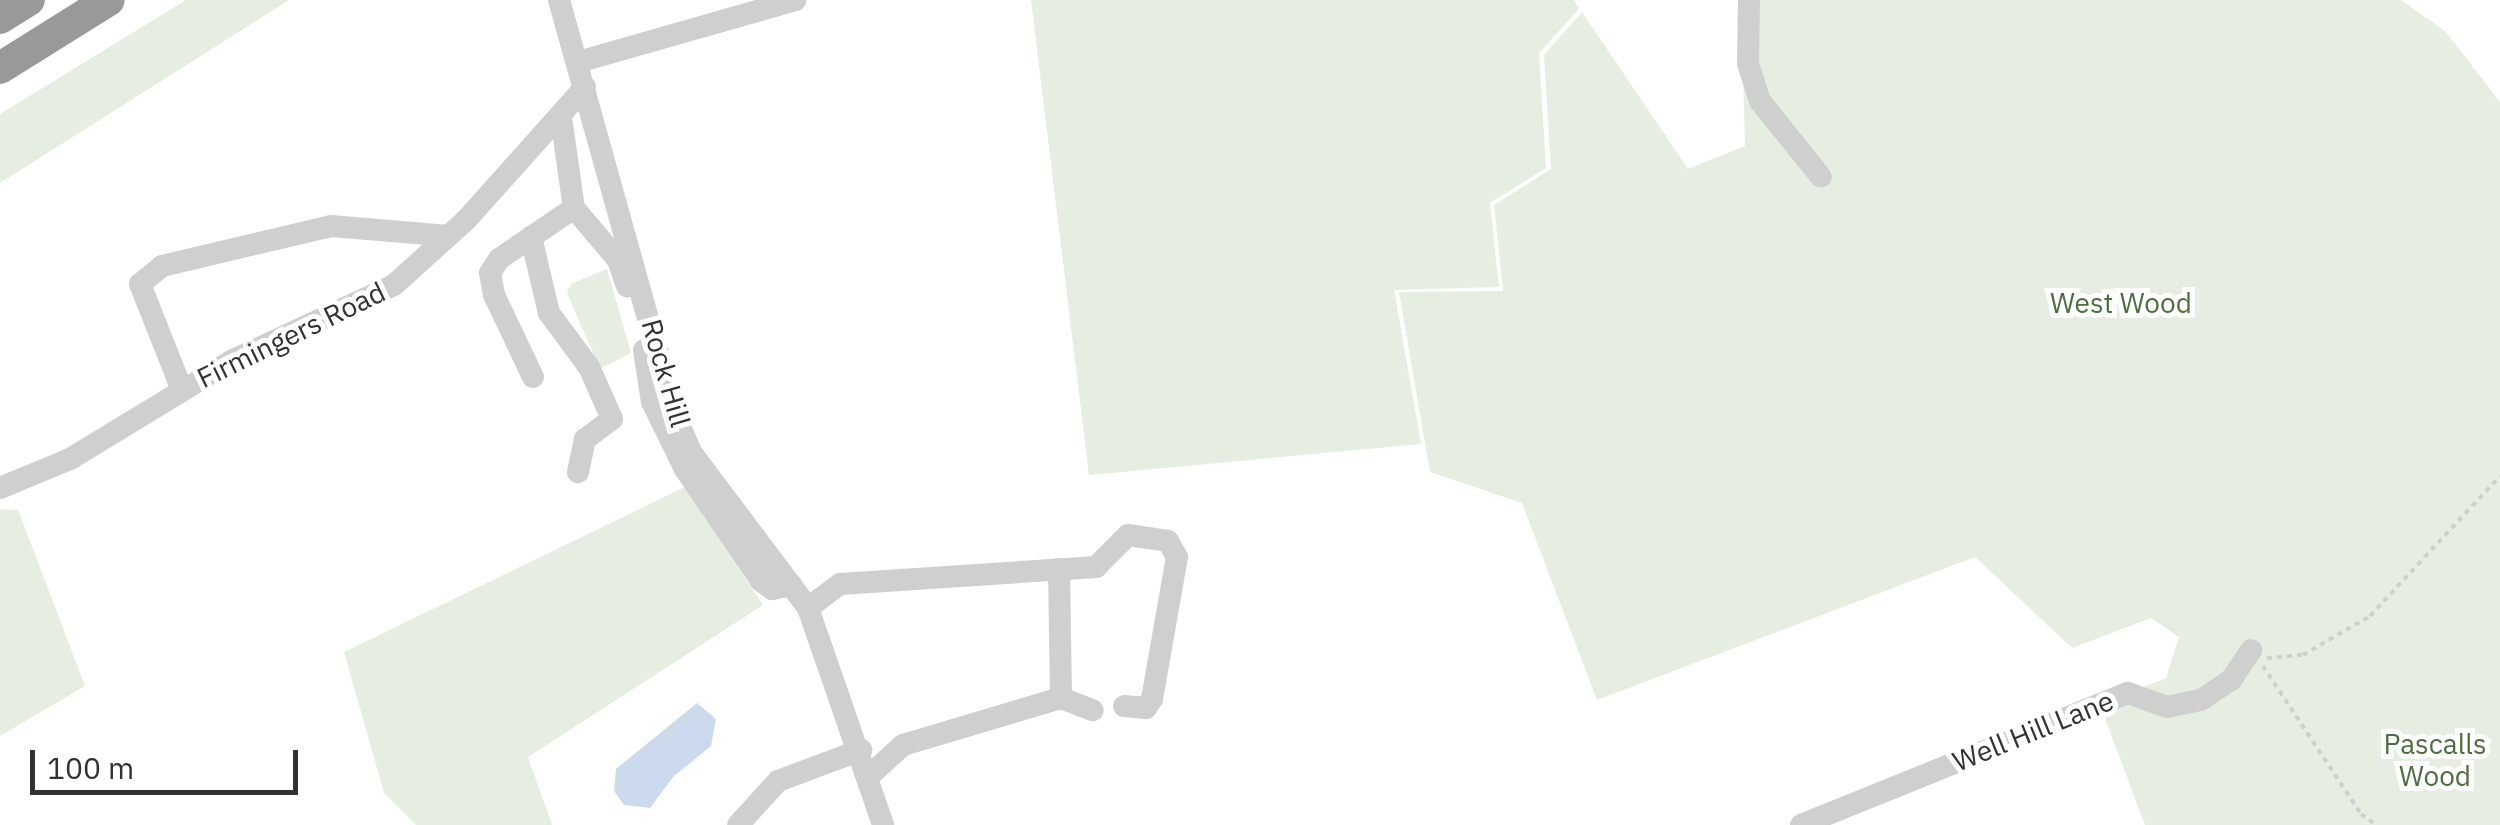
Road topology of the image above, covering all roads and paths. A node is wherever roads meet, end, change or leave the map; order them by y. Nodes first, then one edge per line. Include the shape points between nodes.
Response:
1 (30, 0) edge
2 (109, 0) edge
3 (559, 0) edge
4 (794, 0) edge
5 (1749, 0) edge
6 (0, 18) edge
7 (578, 62) junction
8 (0, 68) edge
9 (586, 88) junction
10 (561, 117) junction
11 (1822, 177) dead end
12 (574, 208) junction
13 (448, 236) junction
14 (531, 237) junction
15 (533, 377) dead end
16 (182, 390) junction
17 (652, 402) junction
18 (612, 420) junction
19 (578, 472) dead end
20 (2500, 476) edge
21 (0, 488) edge
22 (1059, 569) junction
23 (792, 586) junction
24 (808, 608) junction
25 (2251, 650) dead end
26 (1062, 698) junction
27 (1124, 706) dead end
28 (1093, 710) dead end
29 (861, 750) junction
30 (870, 774) junction
31 (738, 825) edge
32 (883, 825) edge
33 (1800, 825) edge
34 (2376, 825) edge

1 - 6 highway
2 - 8 highway
3 - 7 street, Rock Hill
4 - 7 street
5 - 11 street via 1753,84 1768,115
7 - 9 street, Rock Hill
9 - 10 street, Firmingers Road
9 - 23 street, Rock Hill via 690,452
10 - 12 street
10 - 13 street, Firmingers Road
12 - 14 street
12 - 17 street via 618,260
13 - 16 street, Firmingers Road via 394,285
13 - 16 street via 331,226 200,254 145,275 142,293
14 - 15 street via 499,259 489,282
14 - 18 street via 549,313 589,367
16 - 21 street, Firmingers Road via 70,459
17 - 18 street
17 - 23 street via 671,446 761,581 772,588
18 - 19 street via 585,439
20 - 34 path via 2370,616 2304,656 2258,658 2361,814
22 - 24 street via 840,584
22 - 26 street
22 - 27 street via 1096,567 1128,536 1150,535 1175,548 1152,699 1146,708
23 - 24 street, Rock Hill
24 - 29 street, Rock Hill
25 - 33 street, Well Hill Lane via 2231,680 2201,700 2167,707 2128,693
26 - 28 street
26 - 30 street via 903,745
29 - 30 street, Rock Hill
29 - 31 street via 778,781
30 - 32 street, Rock Hill

